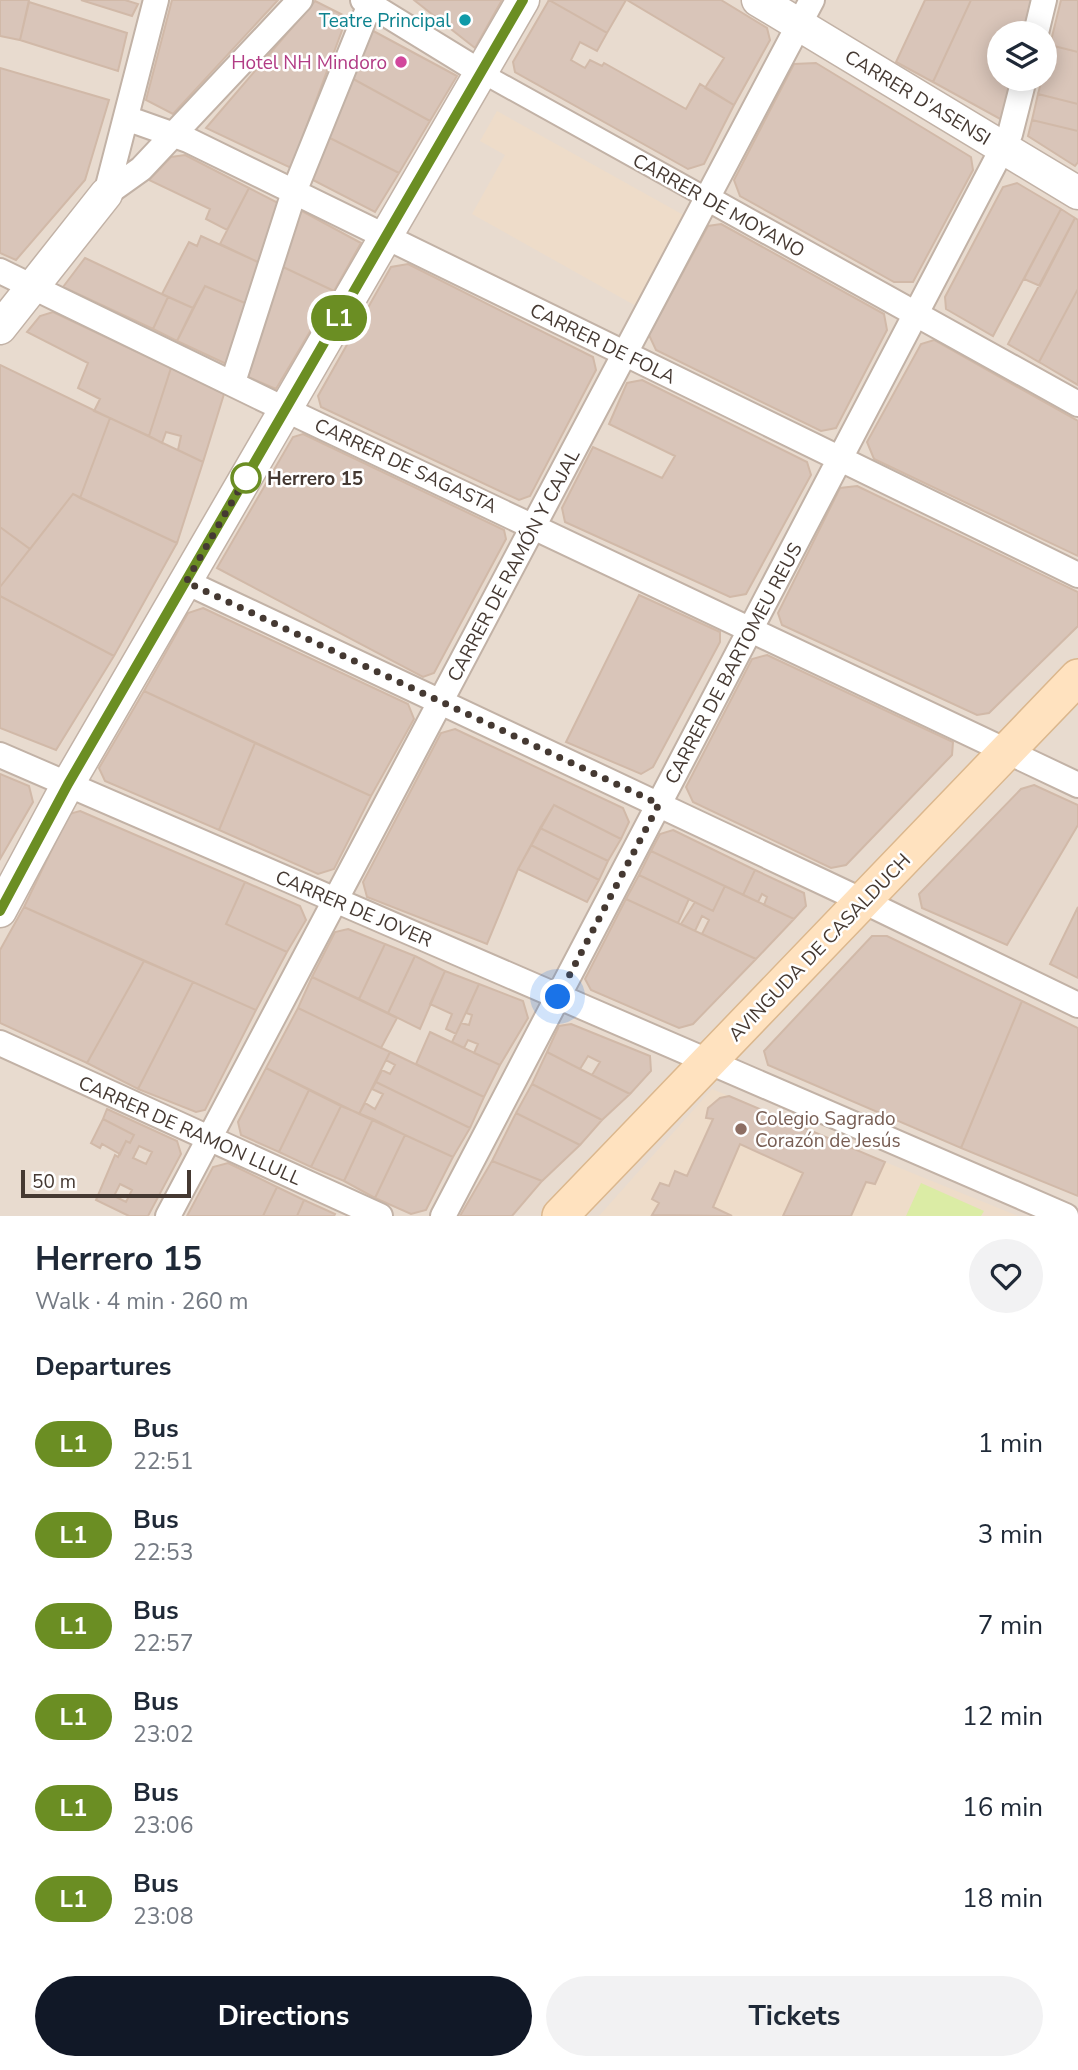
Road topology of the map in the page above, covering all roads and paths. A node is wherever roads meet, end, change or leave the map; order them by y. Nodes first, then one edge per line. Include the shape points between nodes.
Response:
1 (156, 0) edge
2 (300, 0) edge
3 (523, 0) edge
4 (758, 0) edge
5 (1044, 0) edge
6 (367, 2) edge
7 (805, 12) edge
8 (1039, 21) edge
9 (482, 73) junction
10 (1021, 91) edge
11 (126, 118) junction
12 (174, 134) junction
13 (1003, 148) junction
14 (293, 192) junction
15 (1078, 193) edge
16 (106, 194) junction
17 (707, 198) junction
18 (386, 237) junction
19 (0, 271) edge
20 (33, 286) junction
21 (916, 314) junction
22 (0, 328) edge
23 (625, 353) junction
24 (233, 382) junction
25 (1078, 404) edge
26 (286, 409) junction
27 (840, 458) junction
28 (534, 525) junction
29 (1078, 575) edge
30 (186, 582) junction
31 (751, 629) junction
32 (1078, 677) edge
33 (440, 702) junction
34 (1007, 751) junction
35 (0, 755) edge
36 (68, 784) junction
37 (1078, 785) edge
38 (659, 804) junction
39 (335, 900) junction
40 (863, 901) junction
41 (0, 911) edge
42 (558, 997) junction
43 (1078, 1005) edge
44 (0, 1043) edge
45 (709, 1061) junction
46 (209, 1139) junction
47 (168, 1216) edge
48 (380, 1216) edge
49 (443, 1216) edge
50 (560, 1216) edge
51 (1066, 1216) edge

1 - 11 street
2 - 12 street
3 - 9 street
4 - 7 street, CARRER D'ASENSI
5 - 8 street
6 - 9 street, CARRER DE MOYANO
6 - 14 street
7 - 13 street, CARRER D'ASENSI
7 - 17 street, CARRER DE RAMÓN Y CAJAL
9 - 17 street, CARRER DE MOYANO
9 - 18 street
10 - 13 street, CARRER DE BARTOMEU REUS
11 - 12 street, CARRER DE FOLA
11 - 16 street
12 - 14 street, CARRER DE FOLA
12 - 16 street via 141,169
13 - 15 street, CARRER D'ASENSI
13 - 21 street, CARRER DE BARTOMEU REUS
14 - 18 street, CARRER DE FOLA
14 - 24 street
16 - 20 street
17 - 21 street, CARRER DE MOYANO
17 - 23 street, CARRER DE RAMÓN Y CAJAL
18 - 23 street, CARRER DE FOLA
18 - 26 street
19 - 20 street, CARRER DE SAGASTA
20 - 22 street
20 - 24 street, CARRER DE SAGASTA
21 - 25 street, CARRER DE MOYANO
21 - 27 street, CARRER DE BARTOMEU REUS
23 - 27 street, CARRER DE FOLA
23 - 28 street, CARRER DE RAMÓN Y CAJAL
24 - 26 street, CARRER DE SAGASTA
26 - 28 street, CARRER DE SAGASTA
26 - 30 street
27 - 29 street, CARRER DE FOLA
27 - 31 street, CARRER DE BARTOMEU REUS
28 - 31 street, CARRER DE SAGASTA
28 - 33 street, CARRER DE RAMÓN Y CAJAL
30 - 33 street
30 - 36 street
31 - 34 street, CARRER DE SAGASTA
31 - 38 street, CARRER DE BARTOMEU REUS
32 - 34 main road, AVINGUDA DE CASALDUCH
33 - 38 street
33 - 39 street, CARRER DE RAMÓN Y CAJAL
34 - 37 street, CARRER DE SAGASTA
34 - 40 main road, AVINGUDA DE CASALDUCH
35 - 36 street, CARRER DE JOVER
36 - 39 street, CARRER DE JOVER
36 - 41 street
38 - 40 street
38 - 42 street, CARRER DE BARTOMEU REUS
39 - 42 street, CARRER DE JOVER
39 - 46 street, CARRER DE RAMÓN Y CAJAL
40 - 43 street
40 - 45 main road, AVINGUDA DE CASALDUCH
42 - 45 street, CARRER DE JOVER
42 - 49 street, CARRER DE BARTOMEU REUS
44 - 46 street, CARRER DE RAMON LLULL
45 - 50 main road, AVINGUDA DE CASALDUCH
45 - 51 street, CARRER DE JOVER
46 - 47 street, CARRER DE RAMÓN Y CAJAL
46 - 48 street, CARRER DE RAMON LLULL

